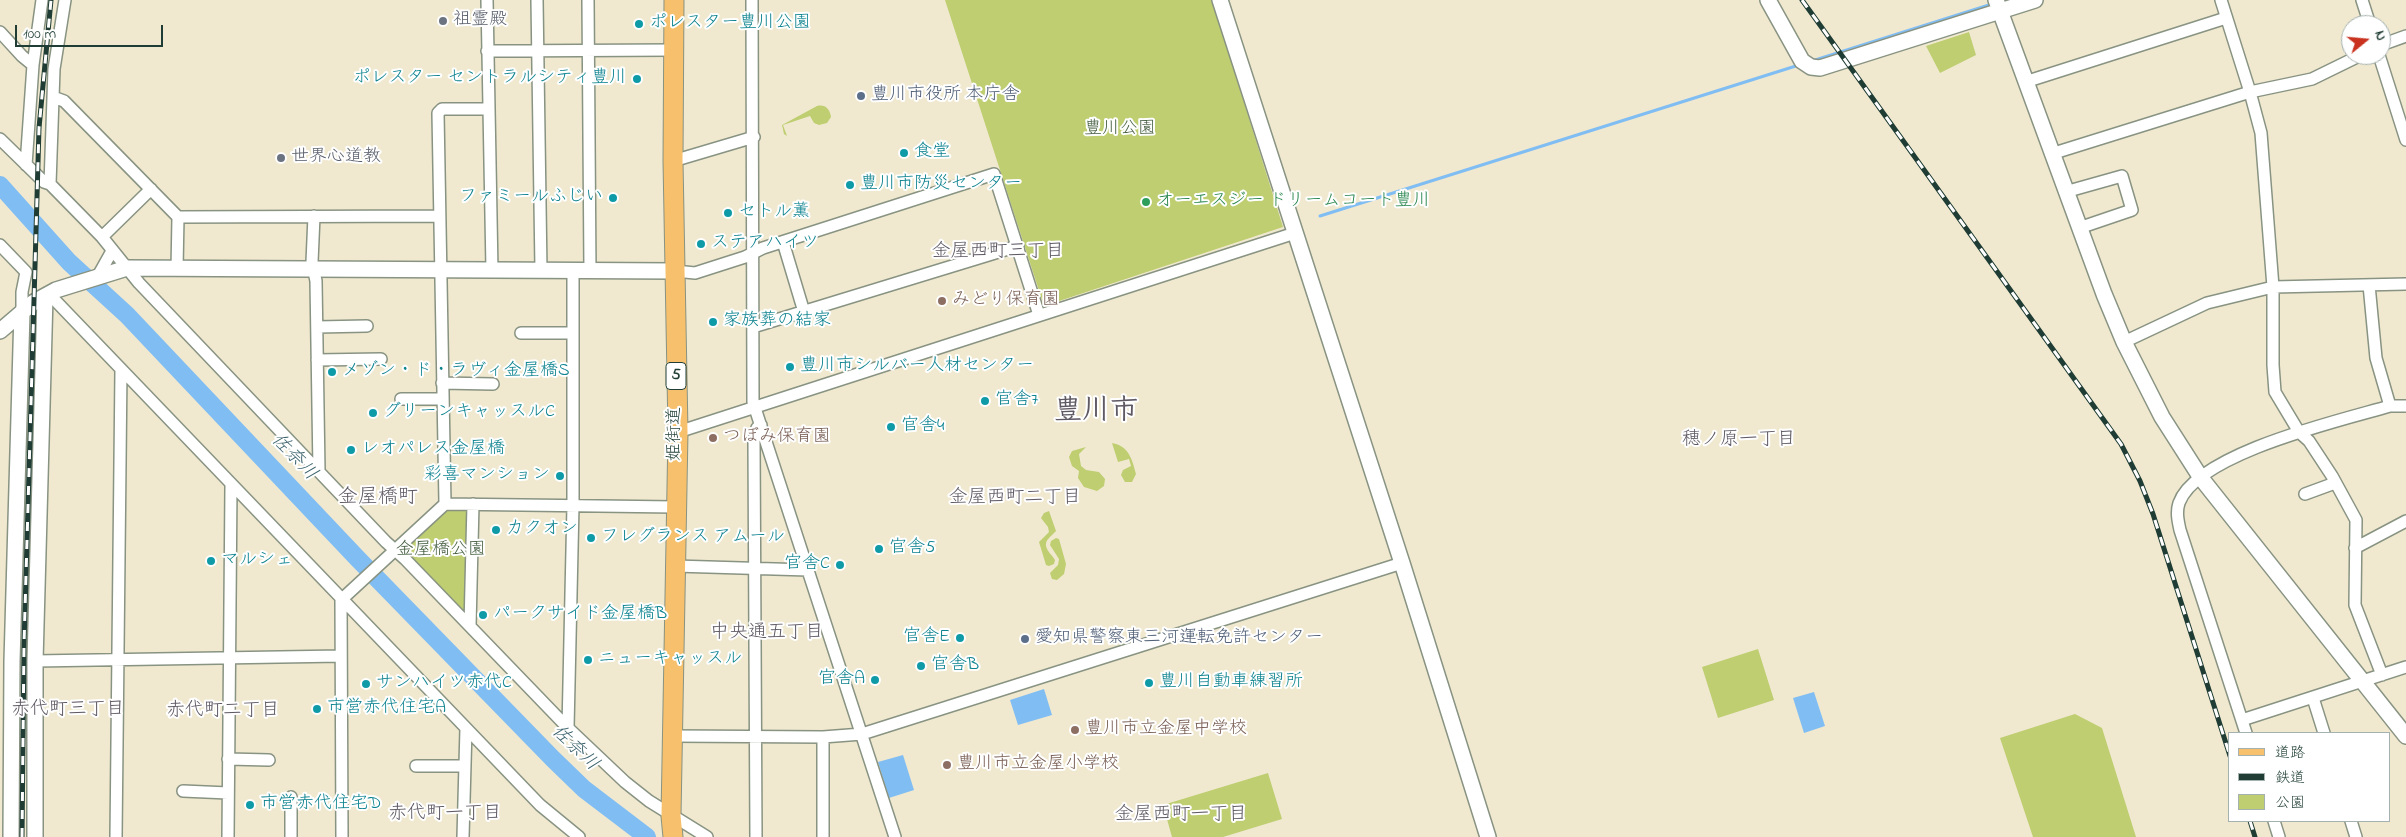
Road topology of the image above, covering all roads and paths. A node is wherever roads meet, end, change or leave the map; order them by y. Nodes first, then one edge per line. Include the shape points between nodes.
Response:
1 (42, 0) edge
2 (65, 0) edge
3 (487, 0) edge
4 (537, 0) edge
5 (588, 0) edge
6 (674, 0) edge
7 (752, 0) edge
8 (1220, 0) edge
9 (1768, 0) edge
10 (2035, 0) edge
11 (2221, 0) edge
12 (2362, 0) edge
13 (1998, 6) edge
14 (2367, 15) edge
15 (2226, 18) junction
16 (0, 32) edge
17 (2406, 36) edge
18 (2391, 41) edge
19 (588, 49) junction
20 (487, 50) junction
21 (674, 50) junction
22 (539, 51) junction
23 (33, 64) junction
24 (2341, 64) edge
25 (2382, 65) edge
26 (2025, 82) junction
27 (2250, 92) junction
28 (53, 97) junction
29 (489, 109) junction
30 (754, 137) junction
31 (0, 138) edge
32 (2406, 140) edge
33 (2052, 154) junction
34 (673, 161) junction
35 (26, 165) junction
36 (50, 184) junction
37 (151, 189) junction
38 (2064, 192) junction
39 (314, 216) junction
40 (439, 216) junction
41 (178, 217) junction
42 (2079, 228) junction
43 (1295, 233) junction
44 (102, 237) junction
45 (783, 242) junction
46 (0, 245) edge
47 (1018, 246) junction
48 (112, 251) junction
49 (752, 253) junction
50 (127, 268) junction
51 (177, 269) junction
52 (314, 270) junction
53 (440, 270) junction
54 (492, 270) junction
55 (541, 270) junction
56 (573, 270) junction
57 (590, 271) junction
58 (675, 271) junction
59 (98, 276) junction
60 (2406, 284) edge
61 (2369, 285) junction
62 (2273, 287) junction
63 (51, 293) junction
64 (22, 312) junction
65 (804, 312) junction
66 (1039, 315) junction
67 (367, 326) dead end
68 (317, 327) junction
69 (753, 327) junction
70 (0, 331) edge
71 (521, 333) dead end
72 (573, 333) junction
73 (2124, 342) junction
74 (381, 359) dead end
75 (317, 360) junction
76 (121, 369) junction
77 (442, 384) junction
78 (493, 384) dead end
79 (402, 399) dead end
80 (442, 399) junction
81 (2390, 406) junction
82 (2406, 406) edge
83 (755, 408) junction
84 (761, 425) junction
85 (678, 432) junction
86 (2298, 432) junction
87 (319, 471) junction
88 (2201, 478) junction
89 (2335, 484) junction
90 (231, 486) junction
91 (2305, 494) dead end
92 (446, 504) junction
93 (473, 504) junction
94 (573, 505) junction
95 (675, 507) junction
96 (2406, 521) edge
97 (2355, 548) junction
98 (391, 554) junction
99 (1402, 563) junction
100 (675, 566) junction
101 (756, 568) junction
102 (808, 570) junction
103 (341, 600) junction
104 (470, 626) junction
105 (342, 656) junction
106 (230, 659) junction
107 (6, 661) edge
108 (35, 661) junction
109 (118, 661) junction
110 (2406, 667) edge
111 (2382, 675) junction
112 (2363, 682) junction
113 (2313, 698) junction
114 (2242, 720) junction
115 (466, 728) junction
116 (568, 728) junction
117 (2246, 732) edge
118 (2324, 732) edge
119 (862, 734) junction
120 (673, 736) junction
121 (756, 736) junction
122 (2406, 736) edge
123 (823, 737) junction
124 (228, 759) junction
125 (269, 760) dead end
126 (416, 766) dead end
127 (465, 766) junction
128 (183, 791) dead end
129 (228, 793) junction
130 (291, 797) dead end
131 (2274, 822) edge
132 (2351, 822) edge
133 (672, 828) edge
134 (11, 837) edge
135 (35, 837) edge
136 (116, 837) edge
137 (228, 837) edge
138 (291, 837) edge
139 (342, 837) edge
140 (463, 837) edge
141 (579, 837) edge
142 (707, 837) edge
143 (756, 837) edge
144 (823, 837) edge
145 (895, 837) edge
146 (1488, 837) edge
147 (2279, 837) edge
148 (2356, 837) edge

1 - 23 street
2 - 28 street via 57,42
3 - 20 street
4 - 22 street
5 - 19 street
6 - 21 main road, 姫街道 / 5
7 - 30 street
8 - 43 street
9 - 13 street via 1802,61 1820,68
10 - 13 street
11 - 15 street
12 - 14 street
13 - 26 street
15 - 26 street
15 - 27 street
16 - 23 street
17 - 18 street
19 - 21 street
19 - 22 street
19 - 57 street
20 - 22 street
20 - 29 street
21 - 34 main road, 姫街道 / 5
22 - 55 street
23 - 35 street
24 - 27 street via 2312,79
25 - 32 street
26 - 33 street
27 - 33 street
27 - 62 street via 2261,134
28 - 36 street
28 - 37 street via 64,102
29 - 40 street via 442,109 438,113
29 - 54 street
30 - 34 street
30 - 49 street
31 - 35 street
33 - 38 street
34 - 58 main road, 姫街道 / 5
35 - 36 street
36 - 44 street
37 - 41 street
37 - 44 street
38 - 42 street
38 - 42 street via 2122,176 2132,210
39 - 40 street
39 - 41 street
39 - 52 street
40 - 53 street
41 - 51 street
42 - 73 street
43 - 66 street
43 - 99 street
44 - 48 street
45 - 47 street via 994,174
45 - 49 street
45 - 65 street
46 - 64 street via 26,272
47 - 65 street
47 - 66 street
48 - 50 street
48 - 59 street
49 - 58 street via 695,272
49 - 69 street
50 - 51 street
50 - 59 street
50 - 87 street
51 - 52 street
52 - 53 street
52 - 68 street
53 - 54 street
53 - 77 street
54 - 55 street
55 - 56 street
56 - 57 street
56 - 72 street
57 - 58 street
58 - 85 main road, 姫街道 / 5
59 - 63 street
60 - 61 street
61 - 62 street
61 - 81 street via 2376,358
62 - 73 street via 2206,303
62 - 86 street via 2275,392
63 - 64 street
63 - 76 street
63 - 108 street
64 - 70 street
64 - 107 street
65 - 69 street
66 - 83 street
67 - 68 street
68 - 75 street
69 - 83 street
71 - 72 street
72 - 94 street
73 - 88 street via 2162,417
74 - 75 street
75 - 87 street
76 - 90 street
76 - 109 street
77 - 78 street
77 - 80 street
79 - 80 street
80 - 92 street
81 - 82 street
81 - 86 street
83 - 84 street
83 - 85 street
84 - 101 street via 754,441
84 - 102 street
85 - 95 main road, 姫街道 / 5
86 - 88 street via 2222,463
86 - 89 street via 2310,441
87 - 98 street
88 - 112 street
88 - 114 street via 2180,502 2178,520
89 - 91 street
89 - 97 street via 2356,520
90 - 103 street
90 - 106 street
92 - 93 street
92 - 98 street
93 - 94 street
93 - 104 street
94 - 95 street
94 - 116 street
95 - 100 main road, 姫街道 / 5
96 - 97 street
97 - 111 street via 2355,605
98 - 103 street
98 - 104 street
99 - 119 street
99 - 146 street
100 - 101 street
100 - 120 main road, 姫街道 / 5
101 - 102 street
101 - 121 street
102 - 119 street
103 - 105 street
103 - 115 street
104 - 116 street
105 - 106 street
105 - 139 street
106 - 109 street
106 - 124 street
107 - 134 street
108 - 109 street
108 - 135 street
109 - 136 street
110 - 111 street
111 - 112 street
112 - 113 street
112 - 122 street
113 - 114 street
113 - 118 street
114 - 117 street
115 - 127 street
115 - 141 street via 540,805
116 - 133 street
119 - 123 street
119 - 145 street
120 - 121 street
120 - 133 main road, 姫街道 / 5
121 - 123 street
121 - 143 street
123 - 144 street
124 - 125 street
124 - 129 street
126 - 127 street
127 - 140 street
128 - 129 street
129 - 137 street
130 - 138 street
131 - 147 street
132 - 148 street
133 - 142 street

